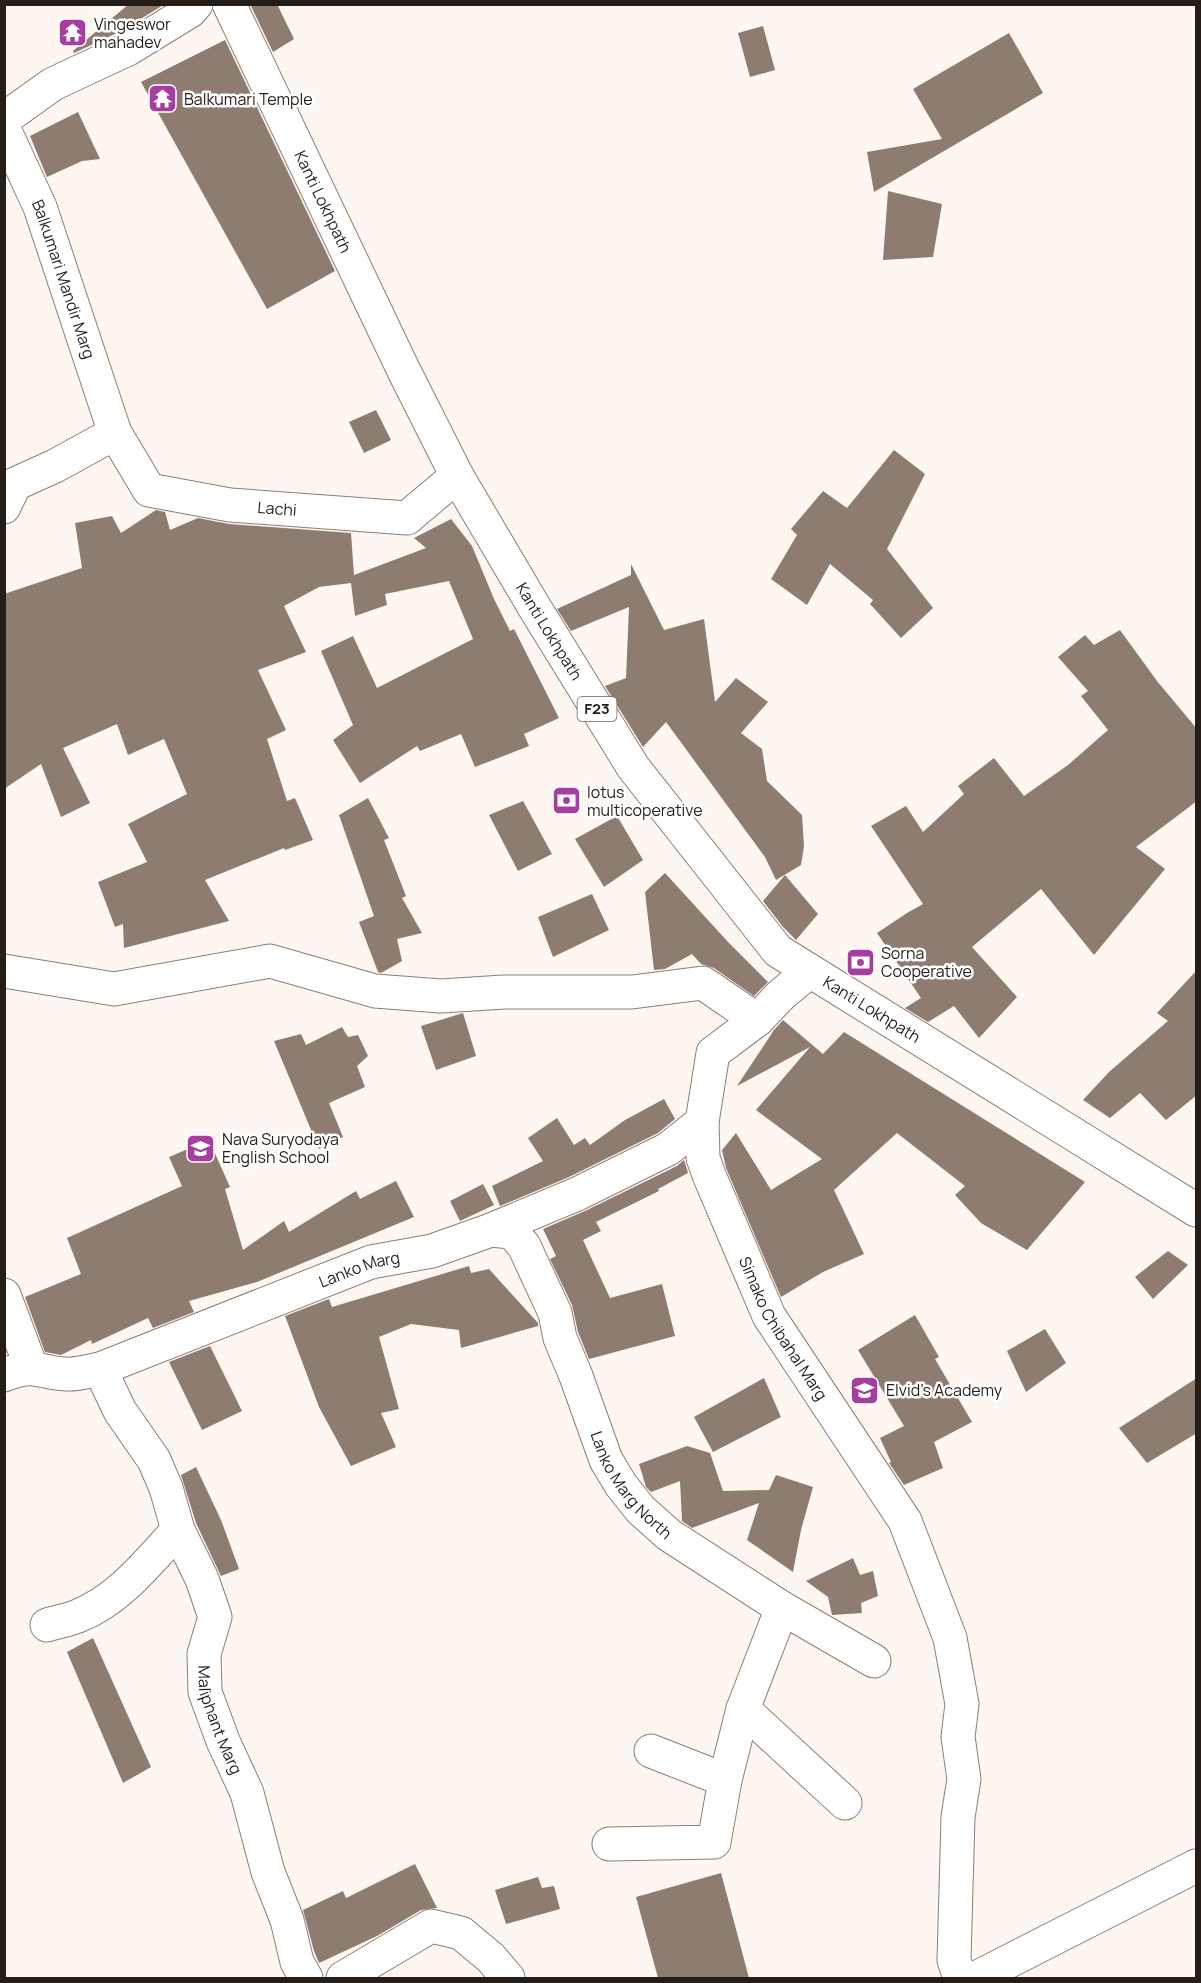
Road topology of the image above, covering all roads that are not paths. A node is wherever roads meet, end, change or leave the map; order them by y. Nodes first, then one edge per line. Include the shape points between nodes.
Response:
1 (196, 4) edge
2 (230, 4) edge
3 (4, 119) edge
4 (4, 129) edge
5 (115, 434) junction
6 (457, 476) junction
7 (4, 507) edge
8 (4, 971) edge
9 (810, 971) junction
10 (757, 1020) junction
11 (702, 1122) junction
12 (1197, 1210) edge
13 (491, 1230) junction
14 (4, 1295) edge
15 (100, 1369) junction
16 (17, 1371) edge
17 (178, 1530) junction
18 (782, 1608) junction
19 (47, 1625) dead end
20 (874, 1661) dead end
21 (743, 1709) junction
22 (651, 1751) dead end
23 (725, 1780) junction
24 (845, 1803) dead end
25 (609, 1844) dead end
26 (1197, 1866) edge
27 (306, 1978) edge
28 (342, 1978) edge
29 (508, 1978) edge
30 (960, 1978) edge
31 (976, 1978) edge

1 - 3 street via 128,49 52,84
2 - 6 street, Kanti Lokhpath / F23
4 - 5 street, Balkumari Mandir Marg via 40,207
5 - 6 street, Lachi via 149,490 230,505 407,518
5 - 7 street via 15,484
6 - 9 street, Kanti Lokhpath / F23 via 633,767 778,951
8 - 10 street via 114,989 270,961 375,991 441,996 632,992 703,983
9 - 10 street, Simako Chibahal Marg
9 - 12 street, Kanti Lokhpath / F23
10 - 11 street, Simako Chibahal Marg via 713,1053
11 - 13 street, Lanko Marg via 668,1149 578,1194
11 - 30 street, Simako Chibahal Marg via 703,1158 769,1316 904,1521 950,1638 962,1704 958,1737 964,1779 958,1817 954,1960
13 - 15 street, Lanko Marg via 432,1251 370,1262
13 - 18 street, Lanko Marg North via 512,1232 524,1246 555,1313 560,1338 606,1460 621,1485 640,1509 669,1534
14 - 16 street
15 - 16 street, Lanko Marg via 67,1375
15 - 17 street, Maliphant Marg via 120,1411 154,1460
17 - 19 street via 108,1599 80,1615
17 - 27 street, Maliphant Marg via 215,1617 204,1654 205,1692 247,1793 268,1872 287,1920 297,1962
18 - 20 street, Lanko Marg North
18 - 21 street
21 - 23 street
21 - 24 street
22 - 23 street
23 - 25 street via 714,1842
26 - 31 street
28 - 29 street via 431,1926 461,1934

